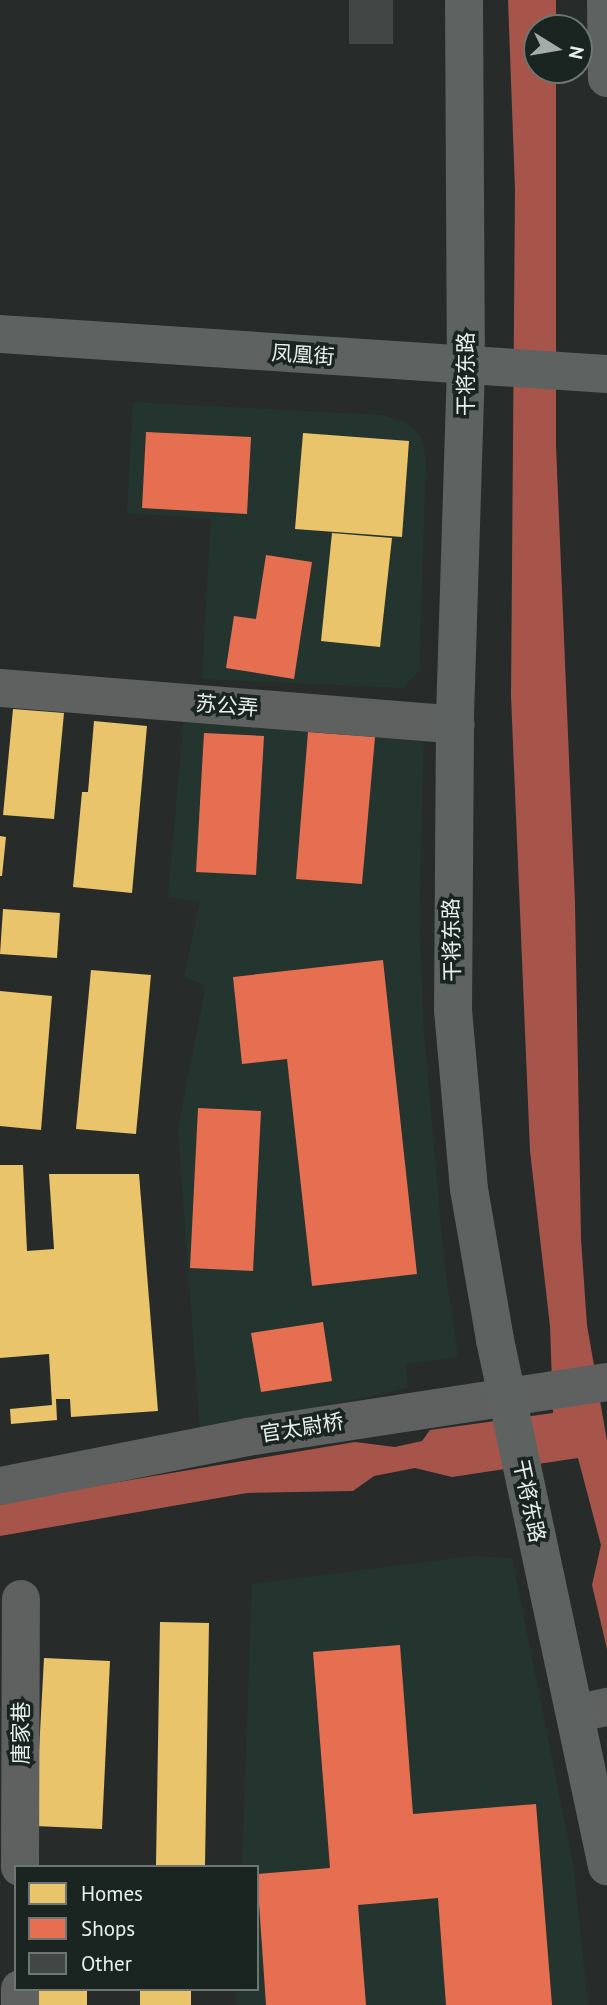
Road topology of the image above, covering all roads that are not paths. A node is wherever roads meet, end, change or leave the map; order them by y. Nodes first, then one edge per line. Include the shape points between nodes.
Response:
1 (464, 0) edge
2 (606, 0) edge
3 (607, 78) edge
4 (0, 334) edge
5 (475, 366) junction
6 (598, 373) edge
7 (0, 688) edge
8 (454, 725) junction
9 (606, 1382) edge
10 (517, 1400) junction
11 (0, 1486) edge
12 (21, 1599) dead end
13 (595, 1709) edge
14 (20, 1865) edge
15 (607, 1866) edge

1 - 5 main road, 干将东路
2 - 3 main road
4 - 5 main road, 凤凰街
5 - 6 main road, 凤凰街
5 - 8 main road, 干将东路
7 - 8 street, 苏公弄
8 - 10 main road, 干将东路 via 451,916 456,1051 469,1189
9 - 10 street, 官太尉桥
10 - 11 street, 官太尉桥 via 247,1437
10 - 13 main road, 干将东路 via 528,1495
12 - 14 street, 唐家巷
13 - 15 main road, 干将东路

